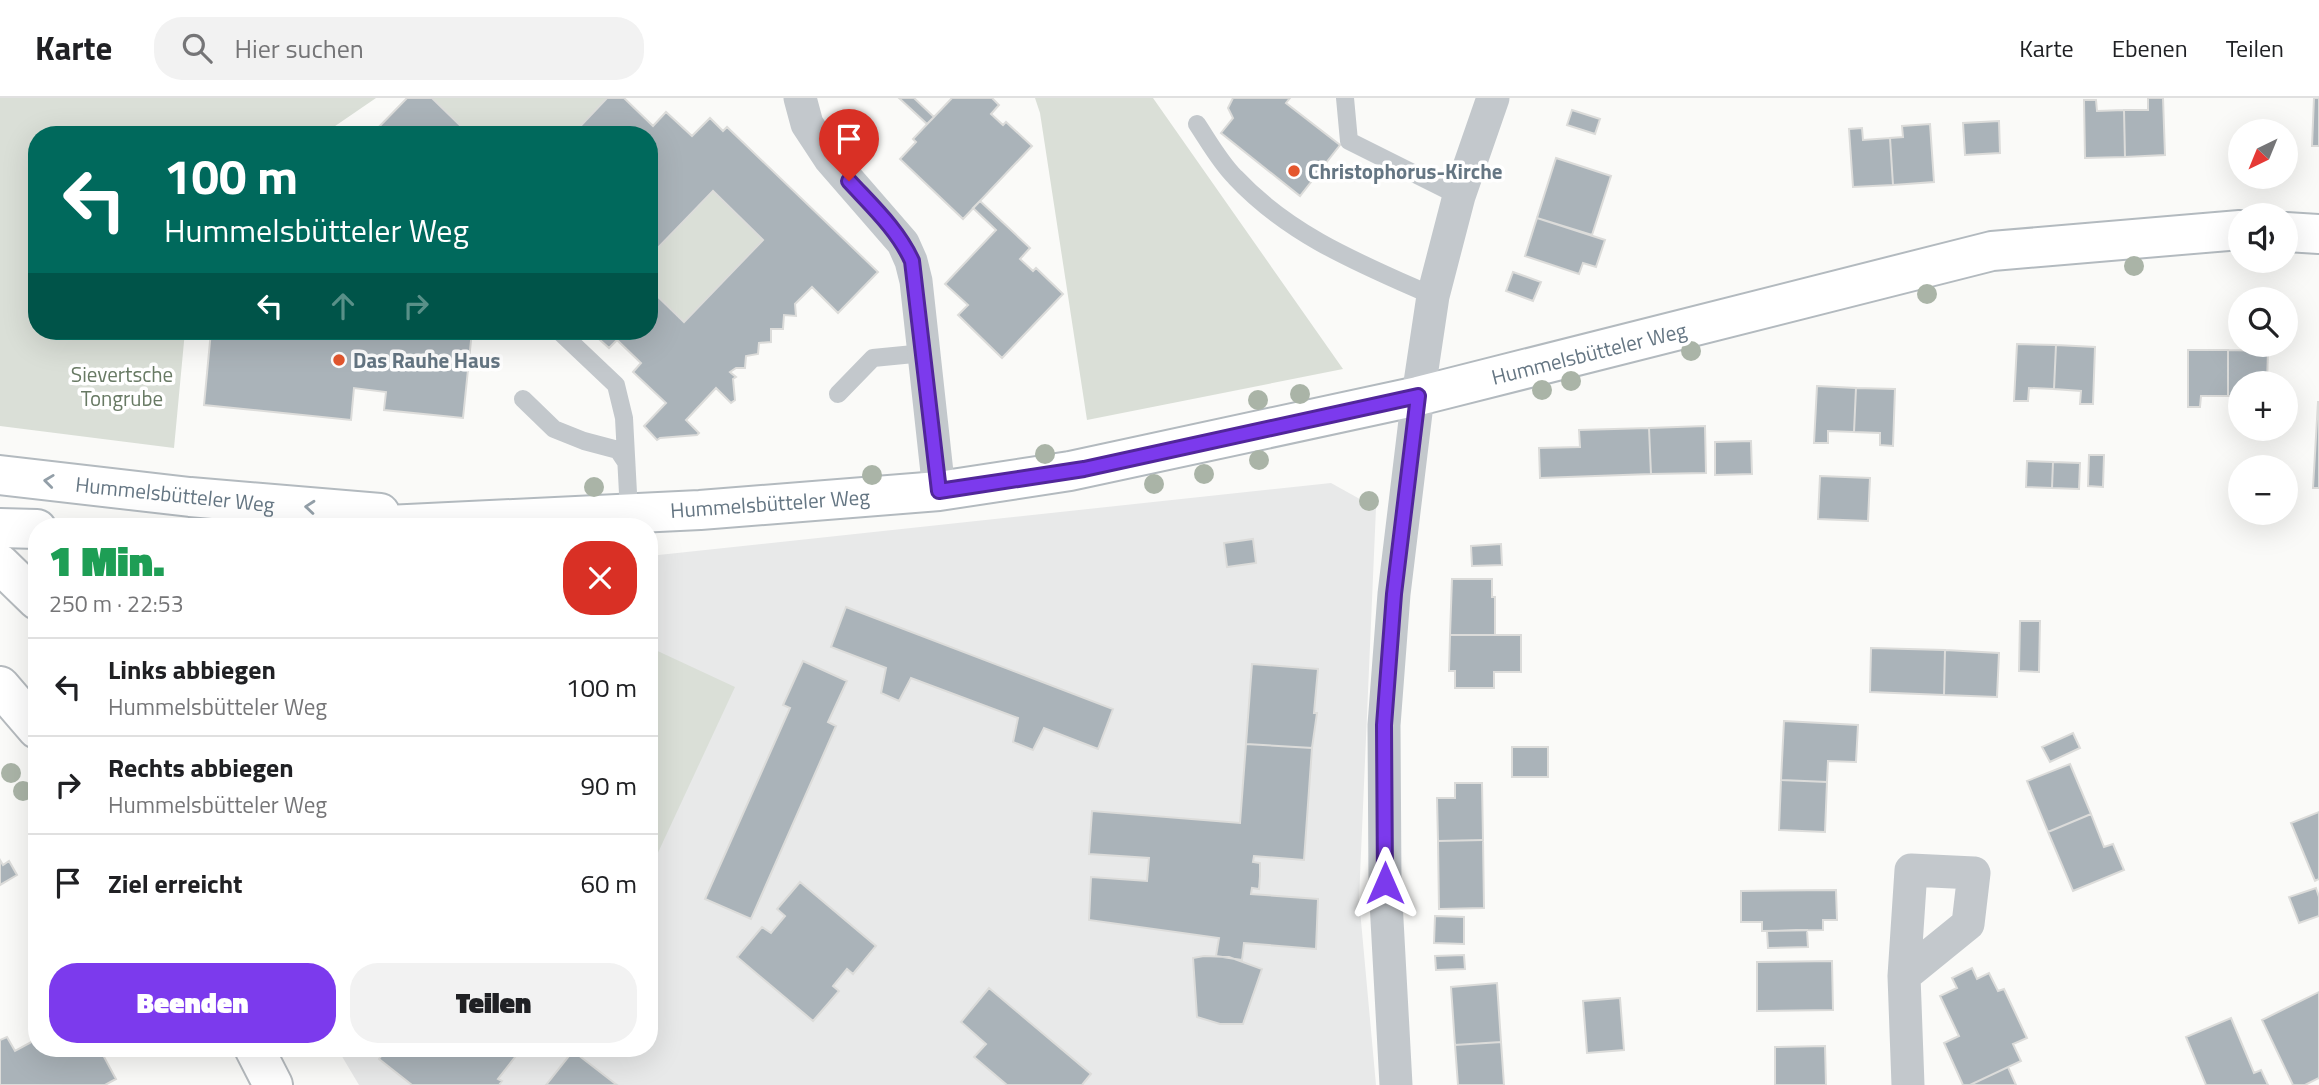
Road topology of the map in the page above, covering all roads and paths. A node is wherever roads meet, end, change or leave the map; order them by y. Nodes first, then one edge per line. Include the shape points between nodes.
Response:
1 (800, 98) edge
2 (1345, 98) edge
3 (1493, 98) edge
4 (1197, 124) dead end
5 (1459, 196) junction
6 (2228, 231) edge
7 (2298, 233) edge
8 (2319, 234) edge
9 (1433, 296) junction
10 (568, 340) edge
11 (924, 353) junction
12 (838, 394) dead end
13 (1418, 396) junction
14 (523, 399) dead end
15 (626, 462) junction
16 (0, 475) edge
17 (939, 491) junction
18 (629, 512) junction
19 (440, 518) edge
20 (527, 518) edge
21 (0, 528) edge
22 (28, 529) edge
23 (0, 564) edge
24 (28, 591) edge
25 (0, 686) edge
26 (28, 719) edge
27 (1904, 976) dead end
28 (259, 1057) edge
29 (273, 1085) edge
30 (1396, 1085) edge
31 (1908, 1085) edge

1 - 11 street via 807,124 830,159 903,243 912,261
2 - 5 lane via 1349,141
3 - 5 street
4 - 9 lane via 1234,176 1283,222 1345,258
5 - 9 street
6 - 13 street, Hummelsbütteler Weg via 1992,251
7 - 8 street
9 - 13 street
10 - 15 lane via 616,385 624,418
11 - 12 lane via 873,358
11 - 17 street
13 - 17 street, Hummelsbütteler Weg via 1084,469
13 - 30 street via 1394,594 1384,725 1385,883
14 - 15 lane via 554,429 618,450
15 - 18 lane
19 -> 16 street, Hummelsbütteler Weg
17 - 18 street, Hummelsbütteler Weg
18 - 20 street, Hummelsbütteler Weg
21 - 22 street
23 - 24 street
25 - 26 street
27 - 31 street
28 - 29 street

